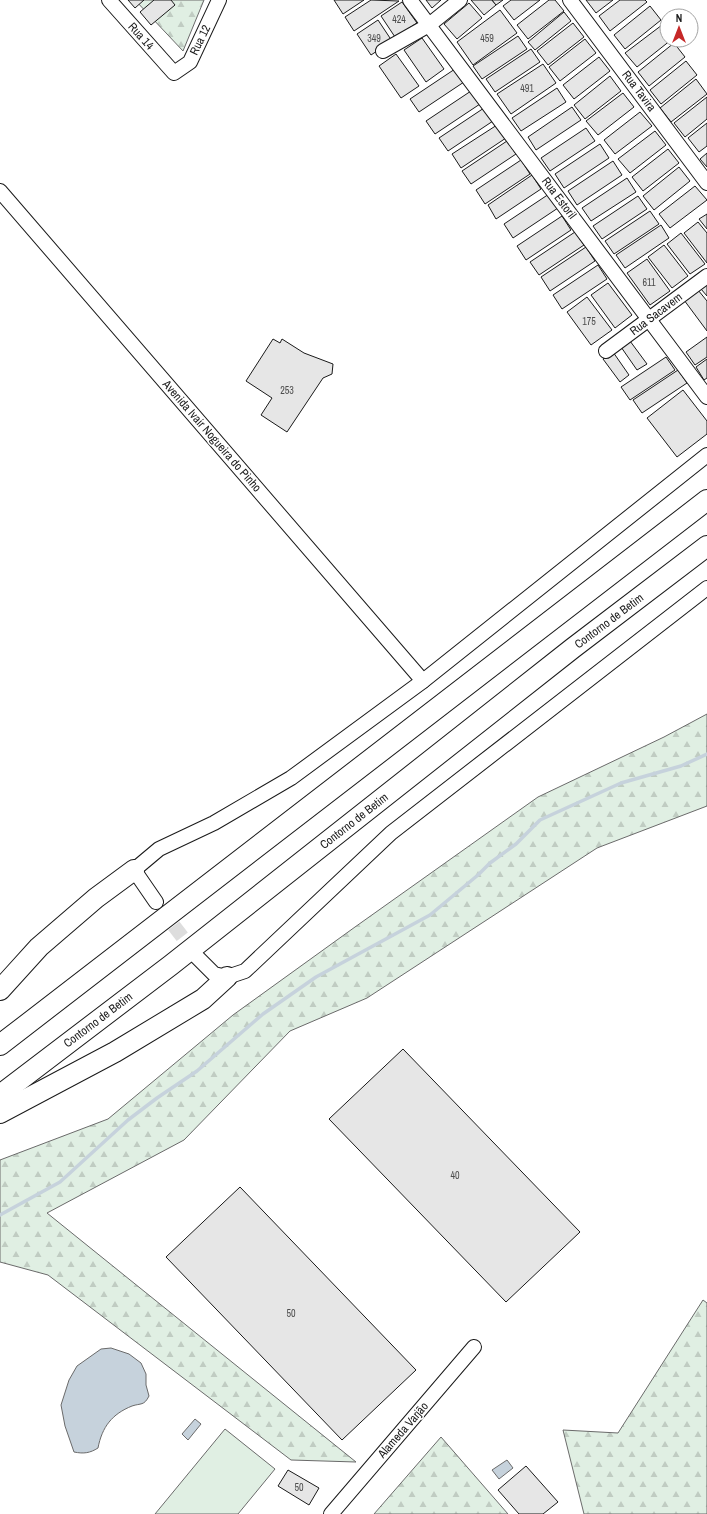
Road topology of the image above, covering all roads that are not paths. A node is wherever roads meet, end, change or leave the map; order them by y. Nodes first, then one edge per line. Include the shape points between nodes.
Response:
1 (109, 0) edge
2 (219, 0) edge
3 (410, 0) edge
4 (460, 0) edge
5 (570, 0) edge
6 (429, 25) junction
7 (383, 51) dead end
8 (174, 73) joint
9 (707, 183) edge
10 (0, 191) edge
11 (707, 276) edge
12 (649, 319) junction
13 (606, 351) dead end
14 (707, 397) edge
15 (707, 455) edge
16 (707, 500) edge
17 (707, 546) edge
18 (707, 588) edge
19 (423, 681) junction
20 (134, 870) junction
21 (156, 902) tunnel mouth
22 (197, 957) tunnel mouth
23 (228, 977) junction
24 (0, 990) edge
25 (0, 1045) edge
26 (0, 1095) edge
27 (0, 1114) edge
28 (474, 1347) dead end
29 (331, 1514) edge

1 - 8 street, Rua 14
2 - 8 street, Rua 12 via 190,62
3 - 6 street, Rua Estoril
4 - 6 street
5 - 9 street, Rua Tavira
6 - 7 street
6 - 12 street, Rua Estoril
10 - 19 street, Avenida Ivair Nogueira do Pinho
11 - 12 street, Rua Sacavem
12 - 13 street, Rua Sacavem
12 - 14 street, Rua Estoril
15 - 19 street
16 - 25 highway
17 - 26 highway, Contorno de Betim via 573,648 171,965
18 - 23 street via 391,833 245,971
19 - 20 street via 291,778 214,823 159,849
20 - 21 street
20 - 24 highway via 96,898 40,947
22 - 23 street via 214,974
23 - 27 highway via 202,999 115,1052
28 - 29 street, Alameda Varjão

